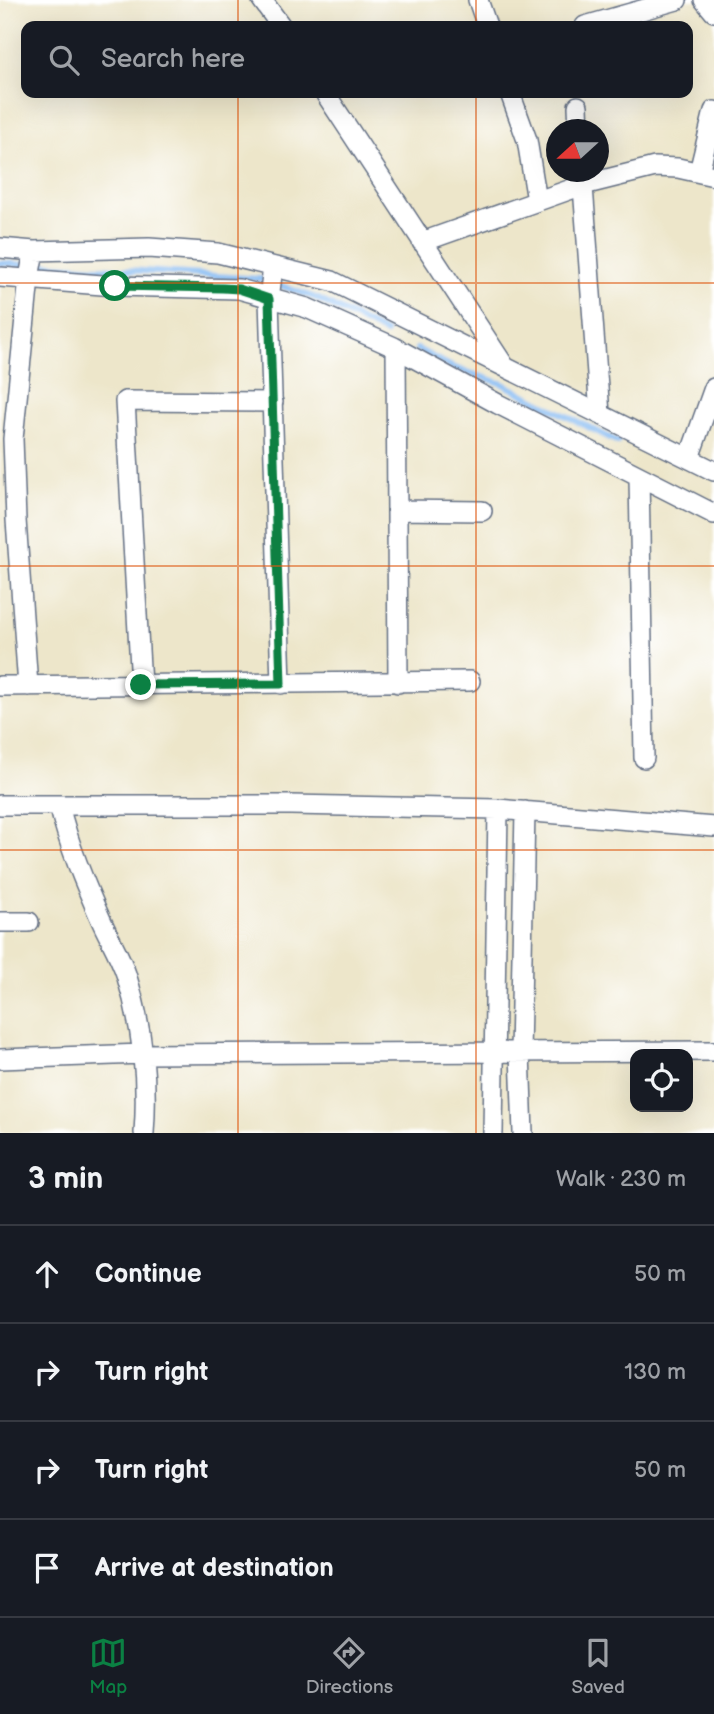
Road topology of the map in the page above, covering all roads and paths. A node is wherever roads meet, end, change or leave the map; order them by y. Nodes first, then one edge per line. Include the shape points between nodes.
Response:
1 (262, 0) edge
2 (478, 0) edge
3 (677, 0) edge
4 (704, 0) edge
5 (714, 12) edge
6 (277, 21) edge
7 (485, 21) edge
8 (603, 21) edge
9 (328, 98) edge
10 (512, 98) edge
11 (578, 106) dead end
12 (714, 111) edge
13 (579, 119) edge
14 (609, 174) edge
15 (706, 174) edge
16 (574, 182) edge
17 (582, 182) edge
18 (537, 201) junction
19 (422, 242) junction
20 (0, 248) edge
21 (34, 251) junction
22 (274, 267) junction
23 (0, 277) edge
24 (29, 278) junction
25 (269, 299) junction
26 (397, 348) junction
27 (505, 368) junction
28 (714, 388) edge
29 (272, 402) junction
30 (600, 414) junction
31 (689, 458) junction
32 (714, 471) edge
33 (639, 476) junction
34 (397, 510) junction
35 (482, 511) dead end
36 (714, 514) edge
37 (470, 681) dead end
38 (398, 683) junction
39 (281, 684) junction
40 (141, 685) junction
41 (0, 686) edge
42 (29, 686) junction
43 (644, 758) dead end
44 (0, 805) edge
45 (59, 805) junction
46 (498, 809) junction
47 (524, 811) junction
48 (714, 827) edge
49 (0, 922) edge
50 (29, 922) dead end
51 (714, 1051) edge
52 (492, 1053) junction
53 (520, 1053) junction
54 (143, 1054) junction
55 (0, 1059) edge
56 (144, 1133) edge
57 (493, 1133) edge
58 (523, 1133) edge

1 - 6 street
2 - 7 street
3 - 8 street
4 - 5 street
9 - 19 street
10 - 18 street via 527,140
11 - 13 street
12 - 15 street
14 - 15 street via 655,167
16 - 18 street
17 - 30 street
18 - 19 street
19 - 27 street
20 - 21 street
21 - 22 street via 163,249 218,253
21 - 24 street
22 - 25 street
22 - 27 street via 332,281
23 - 24 street
24 - 25 street via 115,286 231,288
24 - 42 street via 13,439
25 - 26 street via 307,308
25 - 29 street
26 - 33 street
26 - 34 street
27 - 30 street
28 - 31 street
29 - 39 street
29 - 40 street via 125,401
30 - 31 street
31 - 32 street
33 - 36 street
33 - 43 street
34 - 35 street
34 - 38 street
37 - 38 street
38 - 39 street
39 - 40 street
40 - 42 street
41 - 42 street
44 - 45 street
45 - 46 street
45 - 54 street via 67,841 125,973
46 - 47 street
46 - 52 street
47 - 48 street
47 - 53 street
49 - 50 street
51 - 53 street
52 - 53 street
52 - 54 street
52 - 57 street
53 - 58 street
54 - 55 street
54 - 56 street

